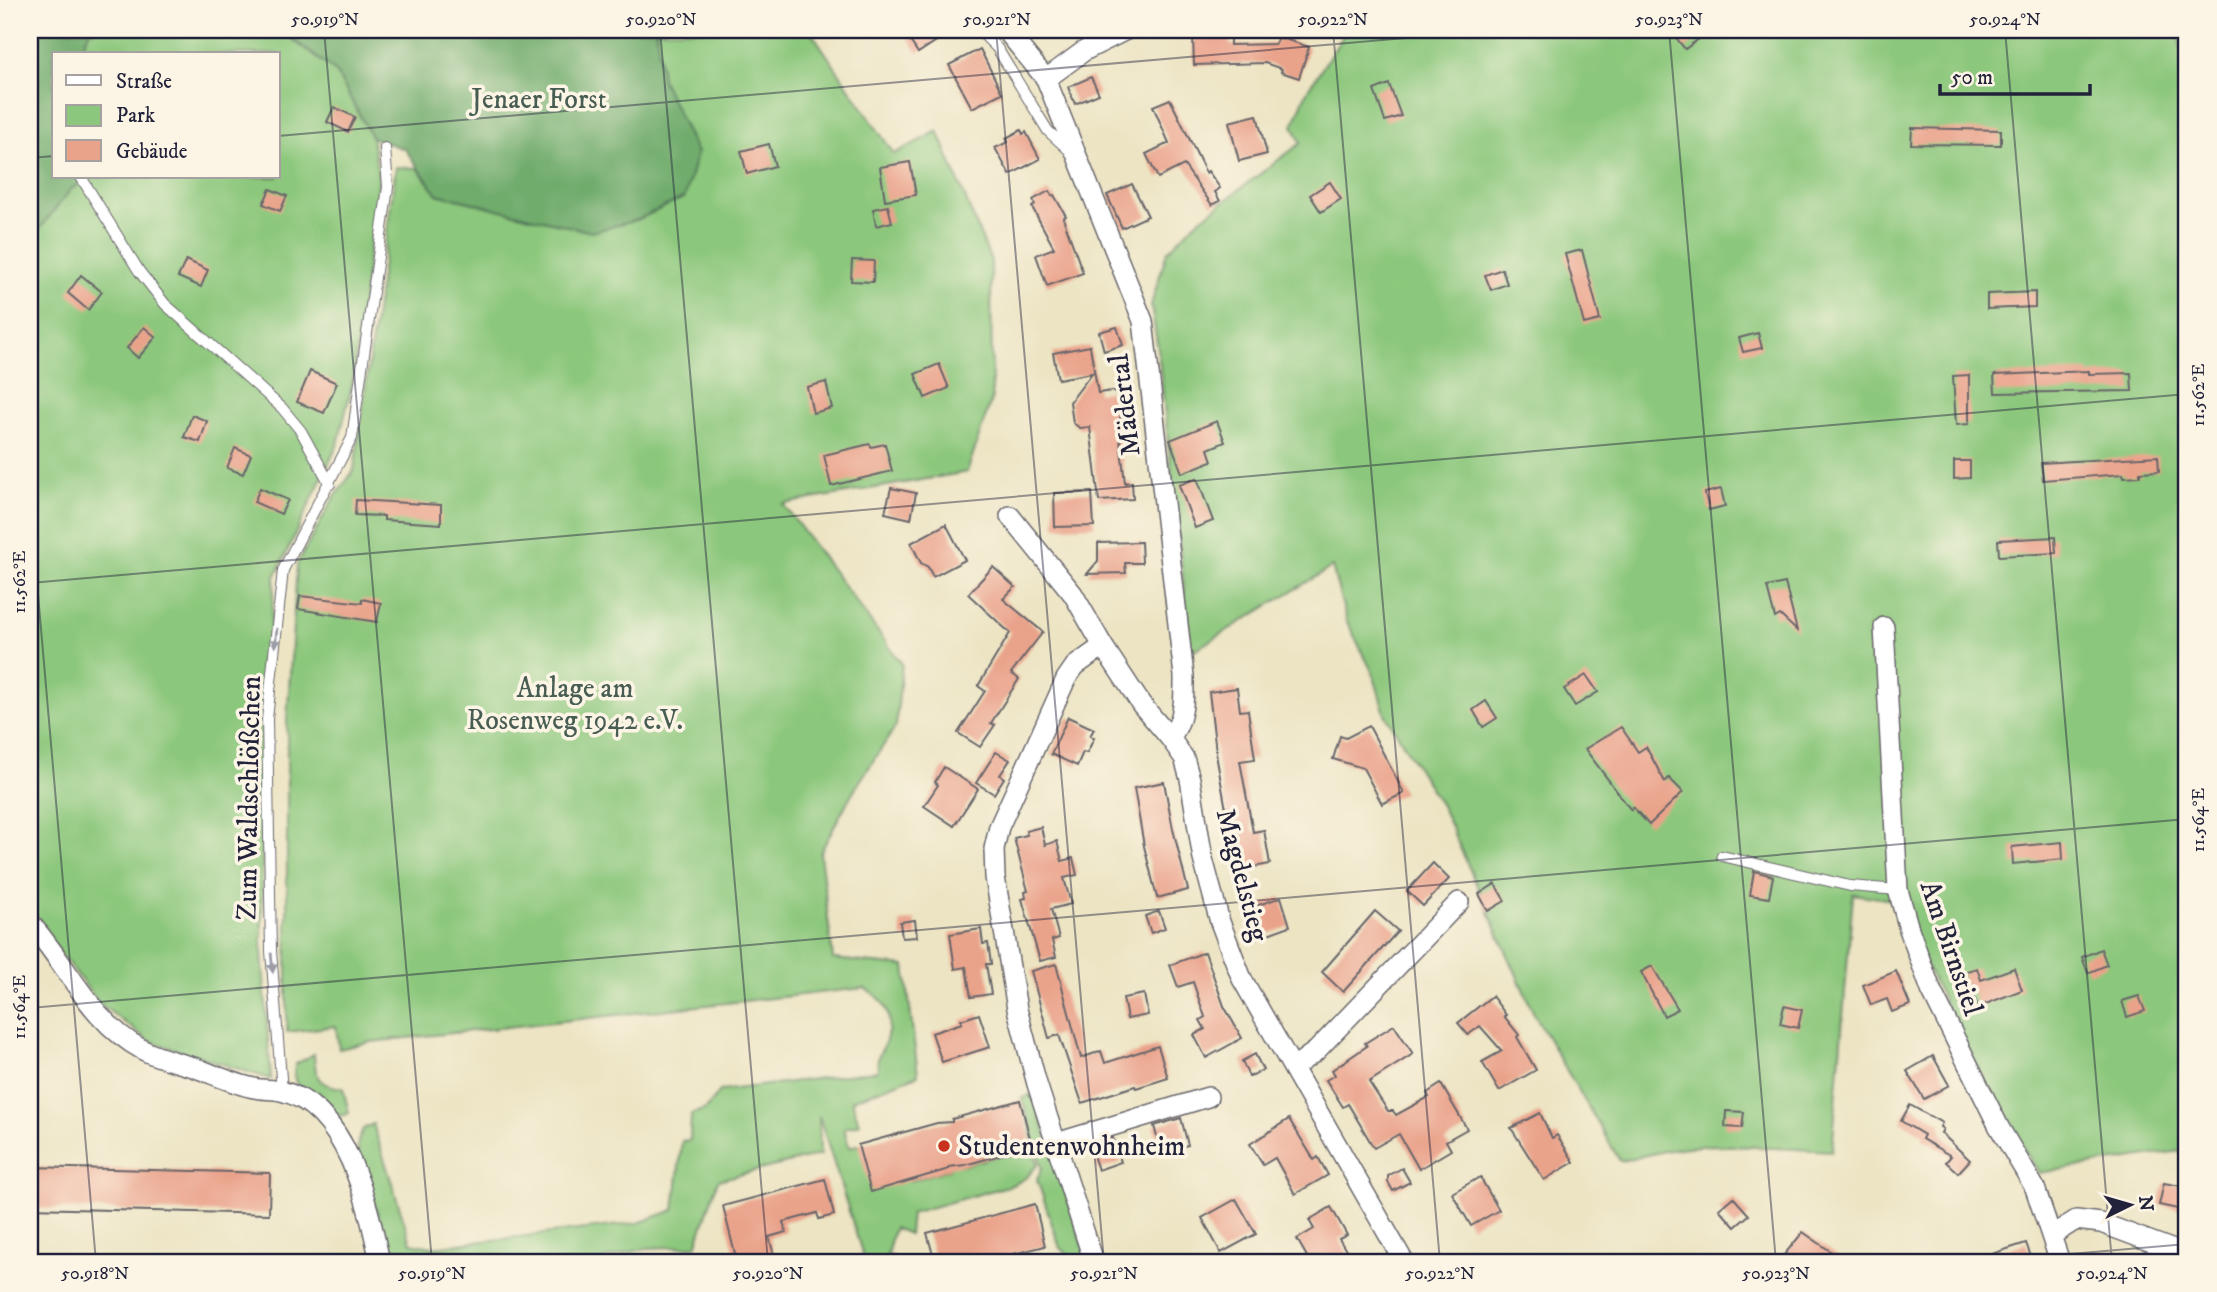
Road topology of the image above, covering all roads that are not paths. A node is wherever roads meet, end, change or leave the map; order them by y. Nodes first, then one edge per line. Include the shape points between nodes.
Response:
1 (979, 30) edge
2 (1006, 30) edge
3 (1126, 30) edge
4 (1045, 79) junction
5 (385, 148) dead end
6 (1075, 155) junction
7 (82, 178) edge
8 (330, 484) junction
9 (1010, 516) dead end
10 (1884, 627) dead end
11 (1103, 646) junction
12 (1170, 738) junction
13 (1722, 856) dead end
14 (1898, 890) junction
15 (1459, 902) dead end
16 (30, 923) edge
17 (1294, 1067) junction
18 (282, 1091) junction
19 (1208, 1097) dead end
20 (1056, 1143) junction
21 (2052, 1235) junction
22 (2167, 1255) edge
23 (2187, 1255) edge
24 (380, 1262) edge
25 (1094, 1262) edge
26 (1404, 1262) edge
27 (2060, 1262) edge

1 - 6 lane via 998,48 1048,131
2 - 4 street, Mädertal
3 - 4 street via 1084,51
4 - 6 street, Mädertal
5 - 8 lane, Zum Waldschlößchen via 388,187 352,438
6 - 12 street, Mädertal via 1143,321 1184,676 1181,719
7 - 8 lane via 165,304 282,408 302,431
8 -> 18 lane, Zum Waldschlößchen via 283,570 267,719 271,951
9 - 11 street, Magdelstieg via 1073,594
10 - 14 street, Am Birnstiel
11 - 12 street, Magdelstieg
11 - 20 street via 1075,666 1066,679 999,827 994,849 1017,1009
12 - 17 street, Magdelstieg via 1184,758 1190,779 1203,859 1220,922 1242,979
13 - 14 lane via 1850,886
14 - 21 street, Am Birnstiel via 1931,990 1999,1127 2035,1188
15 - 17 street via 1316,1051
16 - 18 street via 100,1017 142,1049 252,1088
17 - 26 street, Magdelstieg
18 - 24 street via 322,1115 340,1136 369,1215
19 - 20 street
20 - 25 street
21 - 22 street via 2076,1220 2101,1223
21 - 27 street, Am Birnstiel
22 - 23 street

